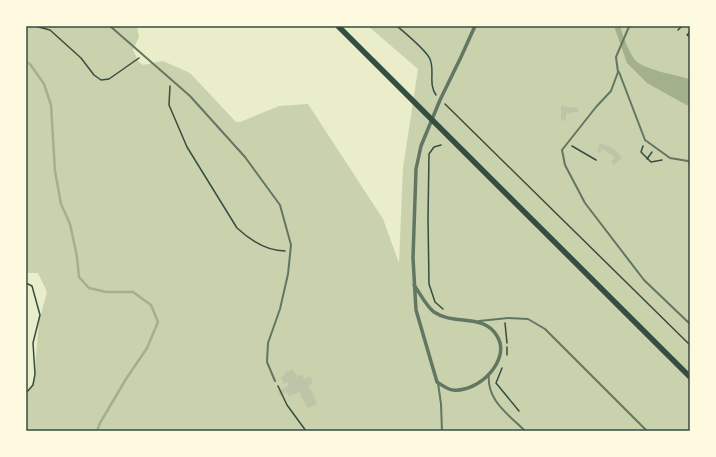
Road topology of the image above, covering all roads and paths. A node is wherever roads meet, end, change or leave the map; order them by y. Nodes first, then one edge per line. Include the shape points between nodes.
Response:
1 (35, 26) edge
2 (110, 26) edge
3 (338, 26) edge
4 (397, 26) edge
5 (475, 26) edge
6 (630, 26) edge
7 (682, 26) edge
8 (678, 30) dead end
9 (690, 32) edge
10 (690, 37) edge
11 (145, 56) junction
12 (618, 72) junction
13 (170, 79) junction
14 (432, 90) dead end
15 (450, 109) dead end
16 (432, 119) junction
17 (645, 140) junction
18 (567, 143) junction
19 (441, 145) dead end
20 (655, 148) junction
21 (670, 158) junction
22 (647, 159) junction
23 (596, 160) dead end
24 (690, 163) edge
25 (290, 251) junction
26 (26, 283) edge
27 (414, 285) junction
28 (447, 312) dead end
29 (504, 318) junction
30 (479, 321) junction
31 (690, 324) edge
32 (690, 345) edge
33 (506, 358) dead end
34 (503, 364) dead end
35 (490, 374) junction
36 (690, 376) edge
37 (276, 381) joint
38 (438, 382) junction
39 (26, 393) edge
40 (519, 411) dead end
41 (306, 431) edge
42 (442, 431) edge
43 (525, 431) edge
44 (647, 431) edge

1 - 11 path via 50,30 101,80 109,79
2 - 11 lane
3 - 16 main road
4 - 14 path via 430,59
5 - 16 street
6 - 12 lane via 616,57
7 - 8 path
9 - 10 path via 687,35
11 - 13 lane
12 - 17 lane
12 - 18 lane via 611,91
13 - 25 lane via 190,96 245,157 280,205 291,245
13 - 25 path via 169,105 177,126 187,147 237,228 248,239 263,246 279,251
15 - 32 path
16 - 27 street via 421,146 416,169
16 - 36 main road
17 - 20 lane
17 - 22 path via 641,152
18 - 23 path
18 - 31 lane via 562,150 565,165 585,203 644,280
19 - 28 path via 434,147 429,154 429,284 435,302
20 - 21 lane
20 - 22 path
21 - 22 path via 651,162
21 - 24 lane
25 - 37 lane via 280,309 268,343 266,362
26 - 39 path via 32,286 40,315 33,343 35,374
27 - 30 street via 433,311 447,318
27 - 38 street via 416,310
29 - 30 lane
29 - 33 path via 508,352
29 - 44 lane via 528,319 545,329
30 - 35 street via 494,331 501,345 498,361
34 - 40 path via 496,383
35 - 38 street via 479,383 464,389 453,390
35 - 43 lane via 488,383 493,398
37 - 41 path via 287,404
38 - 42 lane

